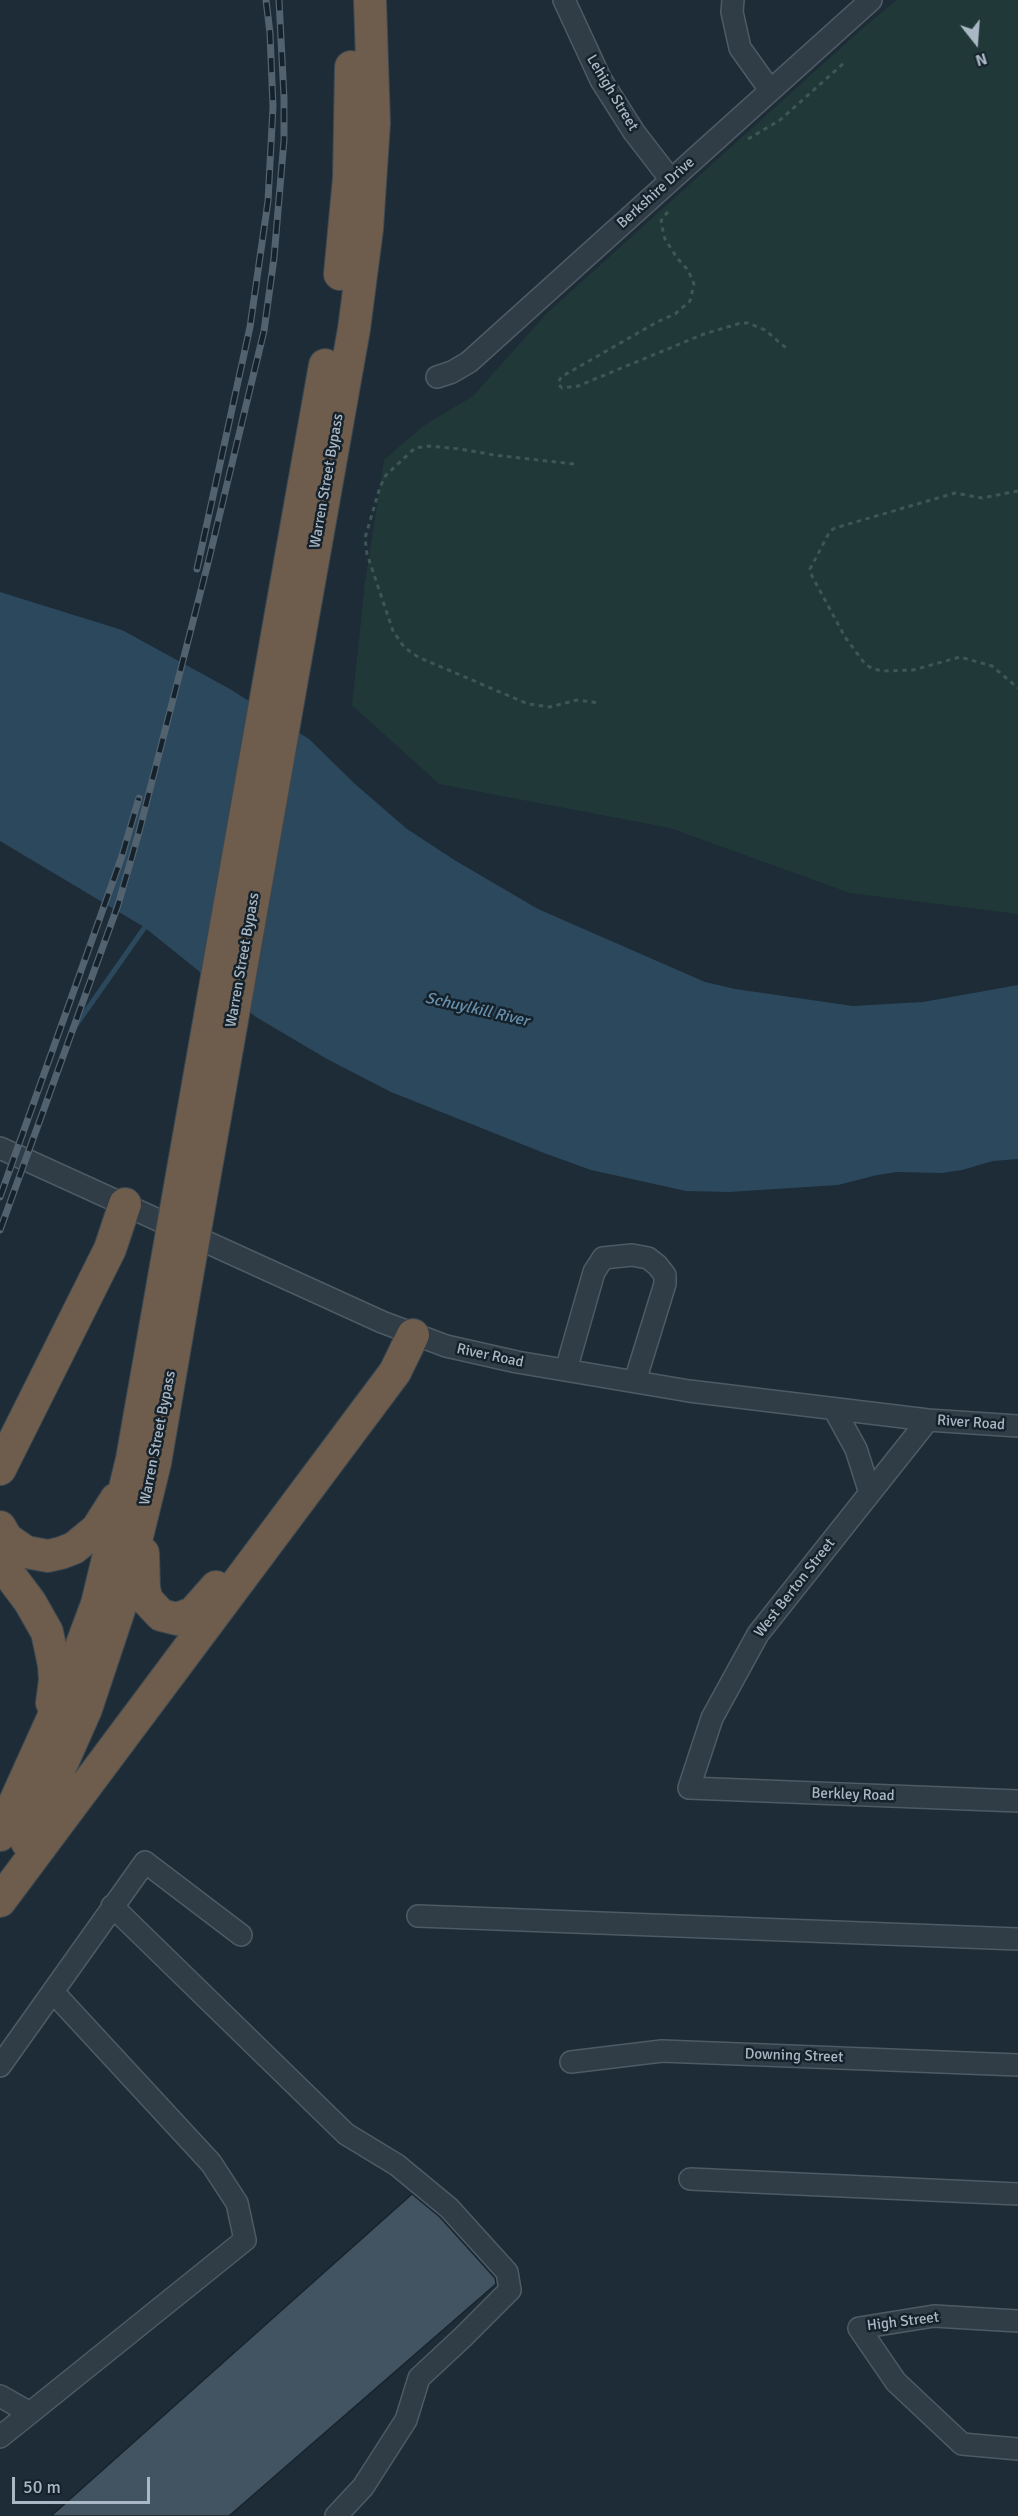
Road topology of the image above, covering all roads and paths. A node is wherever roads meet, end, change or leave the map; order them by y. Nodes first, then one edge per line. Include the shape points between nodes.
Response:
1 (348, 0) edge
2 (370, 0) edge
3 (564, 0) edge
4 (733, 0) edge
5 (870, 0) edge
6 (845, 62) dead end
7 (770, 90) junction
8 (739, 144) dead end
9 (671, 180) junction
10 (675, 204) dead end
11 (786, 348) dead end
12 (437, 377) dead end
13 (574, 464) dead end
14 (1018, 491) edge
15 (292, 618) junction
16 (1018, 688) edge
17 (598, 703) dead end
18 (0, 1148) edge
19 (125, 1204) junction
20 (177, 1271) junction
21 (413, 1335) junction
22 (566, 1370) junction
23 (635, 1382) junction
24 (834, 1409) junction
25 (928, 1420) junction
26 (1018, 1426) edge
27 (0, 1435) edge
28 (132, 1459) junction
29 (0, 1469) edge
30 (870, 1492) junction
31 (144, 1510) junction
32 (0, 1527) edge
33 (0, 1562) edge
34 (41, 1747) junction
35 (689, 1788) joint
36 (1018, 1801) edge
37 (0, 1835) edge
38 (0, 1893) edge
39 (0, 1901) edge
40 (112, 1906) junction
41 (418, 1916) dead end
42 (241, 1935) dead end
43 (1018, 1940) edge
44 (53, 1992) junction
45 (571, 2062) dead end
46 (0, 2066) edge
47 (1018, 2066) edge
48 (690, 2179) dead end
49 (1018, 2194) edge
50 (1018, 2321) edge
51 (0, 2396) edge
52 (30, 2413) junction
53 (0, 2437) edge
54 (1018, 2449) edge
55 (336, 2516) edge

1 - 15 highway, Warren Street Bypass via 351,122 344,237
2 - 15 highway, Warren Street Bypass via 374,123 367,229 354,329
3 - 9 street, Lehigh Street via 606,88
4 - 7 street via 740,48
5 - 7 street, Berkshire Drive
6 - 8 path via 780,120
7 - 9 street, Berkshire Drive
9 - 12 street, Berkshire Drive via 469,362
10 - 11 path via 661,223 665,239 694,284 690,301 675,314 568,372 558,384 562,388 578,386 704,334 741,323 765,330
13 - 17 path via 460,449 415,448 386,475 380,487 365,538 366,554 393,631 404,647 418,657 528,704 550,707 577,700
14 - 16 path via 982,498 955,494 835,528 810,569 845,637 873,669 913,670 960,657 992,666
15 - 20 highway, Warren Street Bypass, bridge
18 - 19 street, River Road
19 - 21 street, River Road
19 - 27 highway via 98,1242
19 - 29 highway via 110,1249
20 - 28 highway, Warren Street Bypass
20 - 31 highway, Warren Street Bypass
21 - 22 street, River Road via 475,1354
21 - 31 highway via 383,1363 206,1600 185,1617 160,1615 147,1600 142,1578
21 - 39 highway via 395,1372
22 - 23 street, River Road
22 - 23 street via 594,1272 603,1258 632,1255 648,1258 665,1275
23 - 24 street, River Road
24 - 25 street, River Road
24 - 30 street via 856,1449
25 - 26 street, River Road
25 - 30 street, West Berton Street
28 - 32 highway via 106,1518 74,1548 48,1556 26,1552 7,1539
28 - 34 highway, Warren Street Bypass via 97,1604
30 - 35 street, West Berton Street via 758,1634 712,1718
31 - 38 highway, Warren Street Bypass via 119,1610 86,1709 42,1811
33 - 34 highway via 39,1616 51,1647 54,1696
34 - 37 highway, Warren Street Bypass
35 - 36 street, Berkley Road
40 - 42 street via 145,1862
40 - 44 street
40 - 55 street via 346,2134 397,2165 449,2208 507,2272 510,2290 418,2378 406,2420 363,2487
41 - 43 street
44 - 46 street
44 - 52 street via 211,2163 237,2203 245,2240
45 - 47 street, Downing Street via 662,2051
48 - 49 street
50 - 54 street, High Street via 934,2316 859,2328 897,2382 962,2444
51 - 52 street
52 - 53 street

